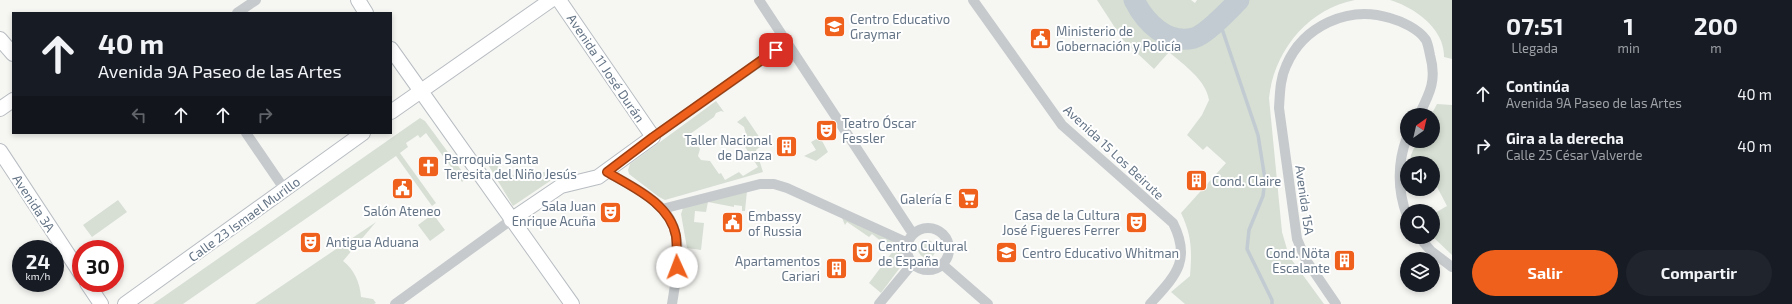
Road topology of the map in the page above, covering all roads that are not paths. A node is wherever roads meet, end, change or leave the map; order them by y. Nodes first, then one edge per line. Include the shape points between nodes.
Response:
1 (256, 0) edge
2 (358, 0) edge
3 (551, 0) edge
4 (559, 0) edge
5 (759, 0) edge
6 (973, 0) edge
7 (238, 12) edge
8 (365, 12) edge
9 (0, 39) edge
10 (788, 42) junction
11 (392, 50) edge
12 (12, 53) edge
13 (420, 91) junction
14 (12, 101) edge
15 (1422, 108) edge
16 (0, 109) edge
17 (392, 111) edge
18 (247, 134) edge
19 (362, 134) edge
20 (653, 137) junction
21 (1403, 148) edge
22 (0, 151) edge
23 (607, 172) junction
24 (285, 190) junction
25 (1403, 204) edge
26 (662, 208) junction
27 (511, 220) junction
28 (911, 239) junction
29 (1425, 244) edge
30 (72, 260) edge
31 (913, 263) junction
32 (942, 264) junction
33 (1452, 267) edge
34 (93, 292) edge
35 (101, 304) edge
36 (125, 304) edge
37 (395, 304) edge
38 (572, 304) edge
39 (672, 304) edge
40 (879, 304) edge
41 (988, 304) edge
42 (1150, 304) edge
43 (1336, 304) edge

1 - 7 street
2 - 8 street
3 - 13 street
4 - 20 street, Avenida 11 José Durán
5 - 10 street
6 - 42 street, Avenida 15 Los Beirute via 1062,125 1173,223 1181,244 1179,268
9 - 12 street
10 - 20 street
10 - 28 street
11 - 13 street
13 - 17 street
13 - 27 street
14 - 16 street
15 - 43 street, Avenida 15A via 1433,81 1433,66 1426,40 1406,25 1384,16 1360,14 1337,18 1316,29 1298,46 1286,66 1280,89 1279,108 1297,239 1306,260
18 - 24 street
19 - 24 street, Calle 23 Ismael Murillo
20 - 23 street
21 - 25 street via 1399,173
22 - 30 street, Avenida 3A
23 - 26 street
23 - 27 street via 592,180 560,186
24 - 36 street, Calle 23 Ismael Murillo
26 - 28 street via 760,184 774,184
26 - 39 street via 676,235 677,267
27 - 37 street
27 - 38 street
28 - 31 street via 908,254
28 - 32 street via 923,228 939,230 949,244 946,260
29 - 33 street
31 - 32 street via 924,269
31 - 40 street
32 - 41 street
34 - 35 street

